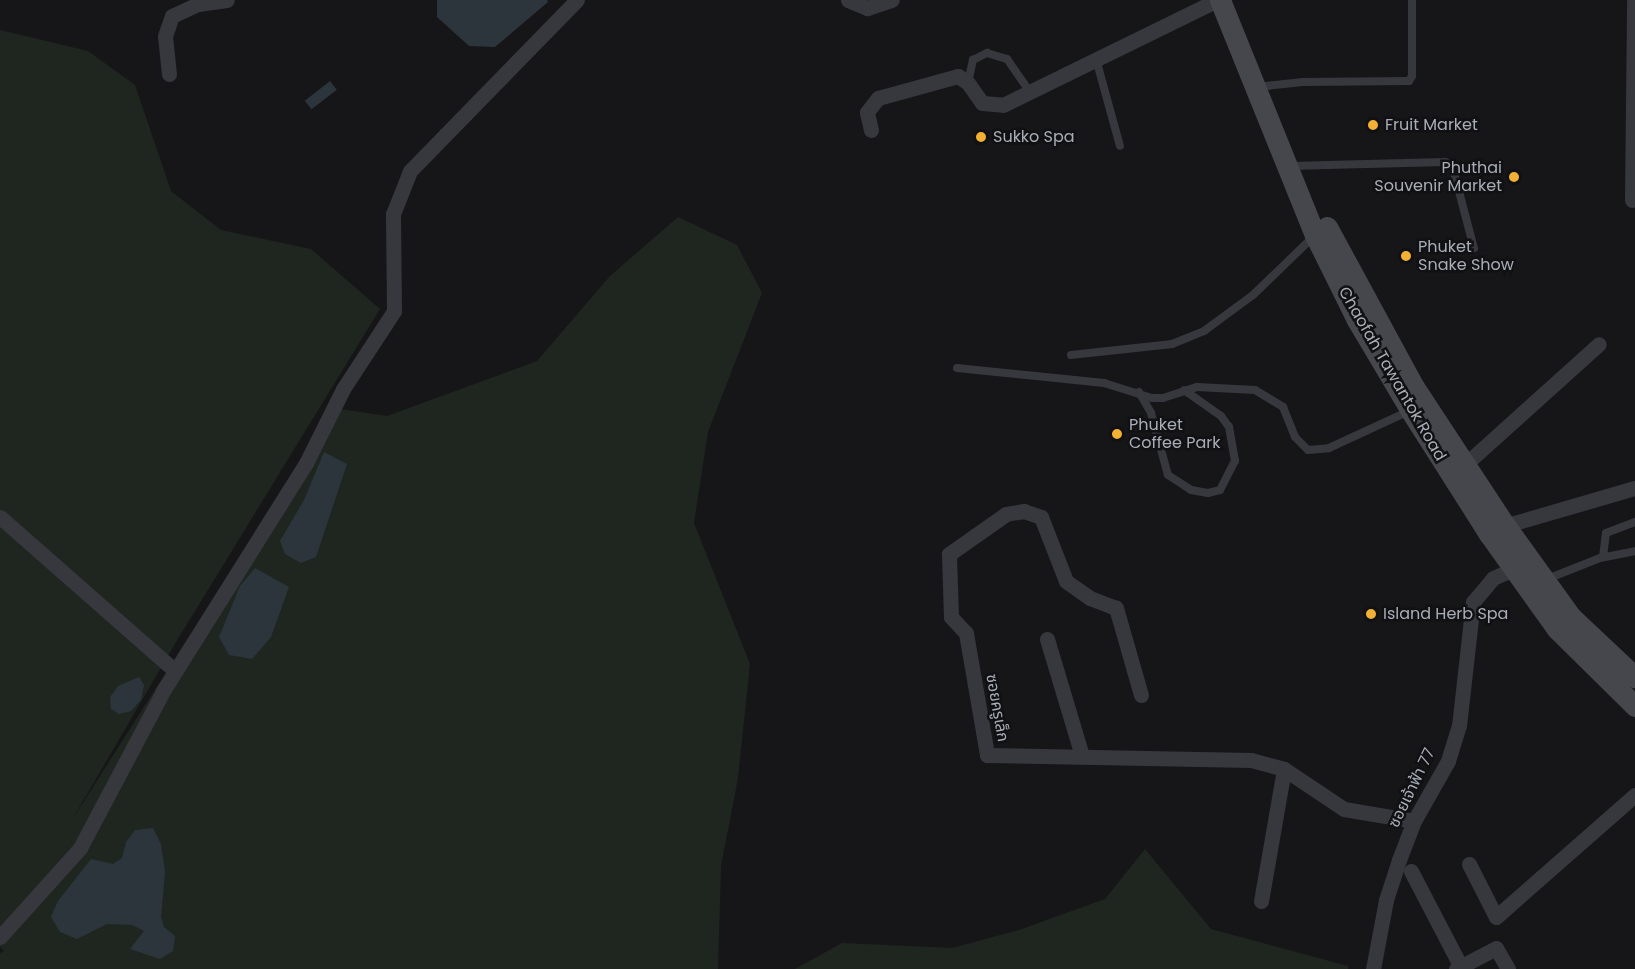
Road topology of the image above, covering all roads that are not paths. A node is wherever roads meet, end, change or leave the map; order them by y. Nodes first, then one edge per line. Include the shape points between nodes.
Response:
1 (227, 0) edge
2 (848, 0) edge
3 (892, 0) edge
4 (1219, 0) edge
5 (1231, 0) edge
6 (1412, 0) edge
7 (1634, 0) edge
8 (571, 2) edge
9 (1096, 59) junction
10 (169, 74) dead end
11 (968, 83) junction
12 (1261, 86) junction
13 (1030, 92) junction
14 (872, 130) dead end
15 (1120, 146) dead end
16 (1293, 166) junction
17 (1632, 200) dead end
18 (1316, 235) junction
19 (1474, 248) dead end
20 (1599, 344) dead end
21 (1071, 356) dead end
22 (957, 368) dead end
23 (1184, 390) junction
24 (1139, 392) junction
25 (1411, 411) junction
26 (1458, 470) junction
27 (1635, 488) edge
28 (0, 517) edge
29 (1635, 522) edge
30 (1496, 529) junction
31 (1635, 551) edge
32 (1603, 557) junction
33 (1513, 569) junction
34 (1535, 584) junction
35 (1047, 639) dead end
36 (175, 671) junction
37 (1635, 677) edge
38 (1141, 695) dead end
39 (1635, 706) edge
40 (1082, 756) junction
41 (1284, 769) junction
42 (1635, 795) edge
43 (1414, 821) junction
44 (1469, 864) dead end
45 (1411, 871) dead end
46 (1261, 901) dead end
47 (0, 937) edge
48 (1459, 968) edge
49 (1373, 969) edge
50 (1508, 969) edge

1 - 10 street via 198,4 172,16 165,36
2 - 3 street via 867,8
4 - 9 street
4 - 12 main road, Chaofah Tawantok Road
5 - 12 main road, Chaofah Tawantok Road
6 - 12 lane via 1409,81
7 - 17 street
8 - 36 street via 410,171 393,214 394,311 343,389 306,463
9 - 13 street
9 - 15 lane
11 - 13 street via 982,103 1004,105
11 - 13 lane via 972,60 987,53 1007,59
11 - 14 street via 957,76 878,98 867,112
12 - 16 main road, Chaofah Tawantok Road
16 - 18 main road, Chaofah Tawantok Road
16 - 19 lane via 1445,162 1452,165
16 - 26 main road, Chaofah Tawantok Road
18 - 21 lane via 1253,295 1204,331 1172,344
18 - 25 main road, Chaofah Tawantok Road via 1357,320
20 - 26 street
22 - 24 lane via 1104,383
23 - 24 lane via 1163,398
23 - 24 lane via 1221,416 1229,427 1235,461 1220,490 1191,490 1168,475 1151,413
23 - 25 lane via 1238,387 1274,400 1282,407 1295,437 1308,450 1329,448
25 - 26 main road, Chaofah Tawantok Road
26 - 30 main road, Chaofah Tawantok Road
27 - 30 street
28 - 36 street
29 - 32 lane via 1606,533
30 - 33 main road, Chaofah Tawantok Road
30 - 34 main road, Chaofah Tawantok Road
31 - 32 lane
32 - 34 lane
33 - 34 main road, Chaofah Tawantok Road
33 - 43 street, ซอยเจ้าฟ้า 77 via 1493,578 1473,602 1458,726 1448,761
34 - 37 main road, Chaofah Tawantok Road
34 - 39 main road, Chaofah Tawantok Road via 1557,629
35 - 40 street
36 - 47 street via 80,848
38 - 40 street, ซอยครูเล็ก via 1116,608 1090,598 1066,581 1041,517 1024,511 1006,514 949,554 951,617 966,633 987,755
40 - 41 street, ซอยครูเล็ก via 1251,760
41 - 43 street, ซอยครูเล็ก via 1344,808
41 - 46 street
42 - 44 street via 1496,917
43 - 49 street, ซอยเจ้าฟ้า 77 via 1386,900
45 - 48 street
48 - 50 street via 1496,948

